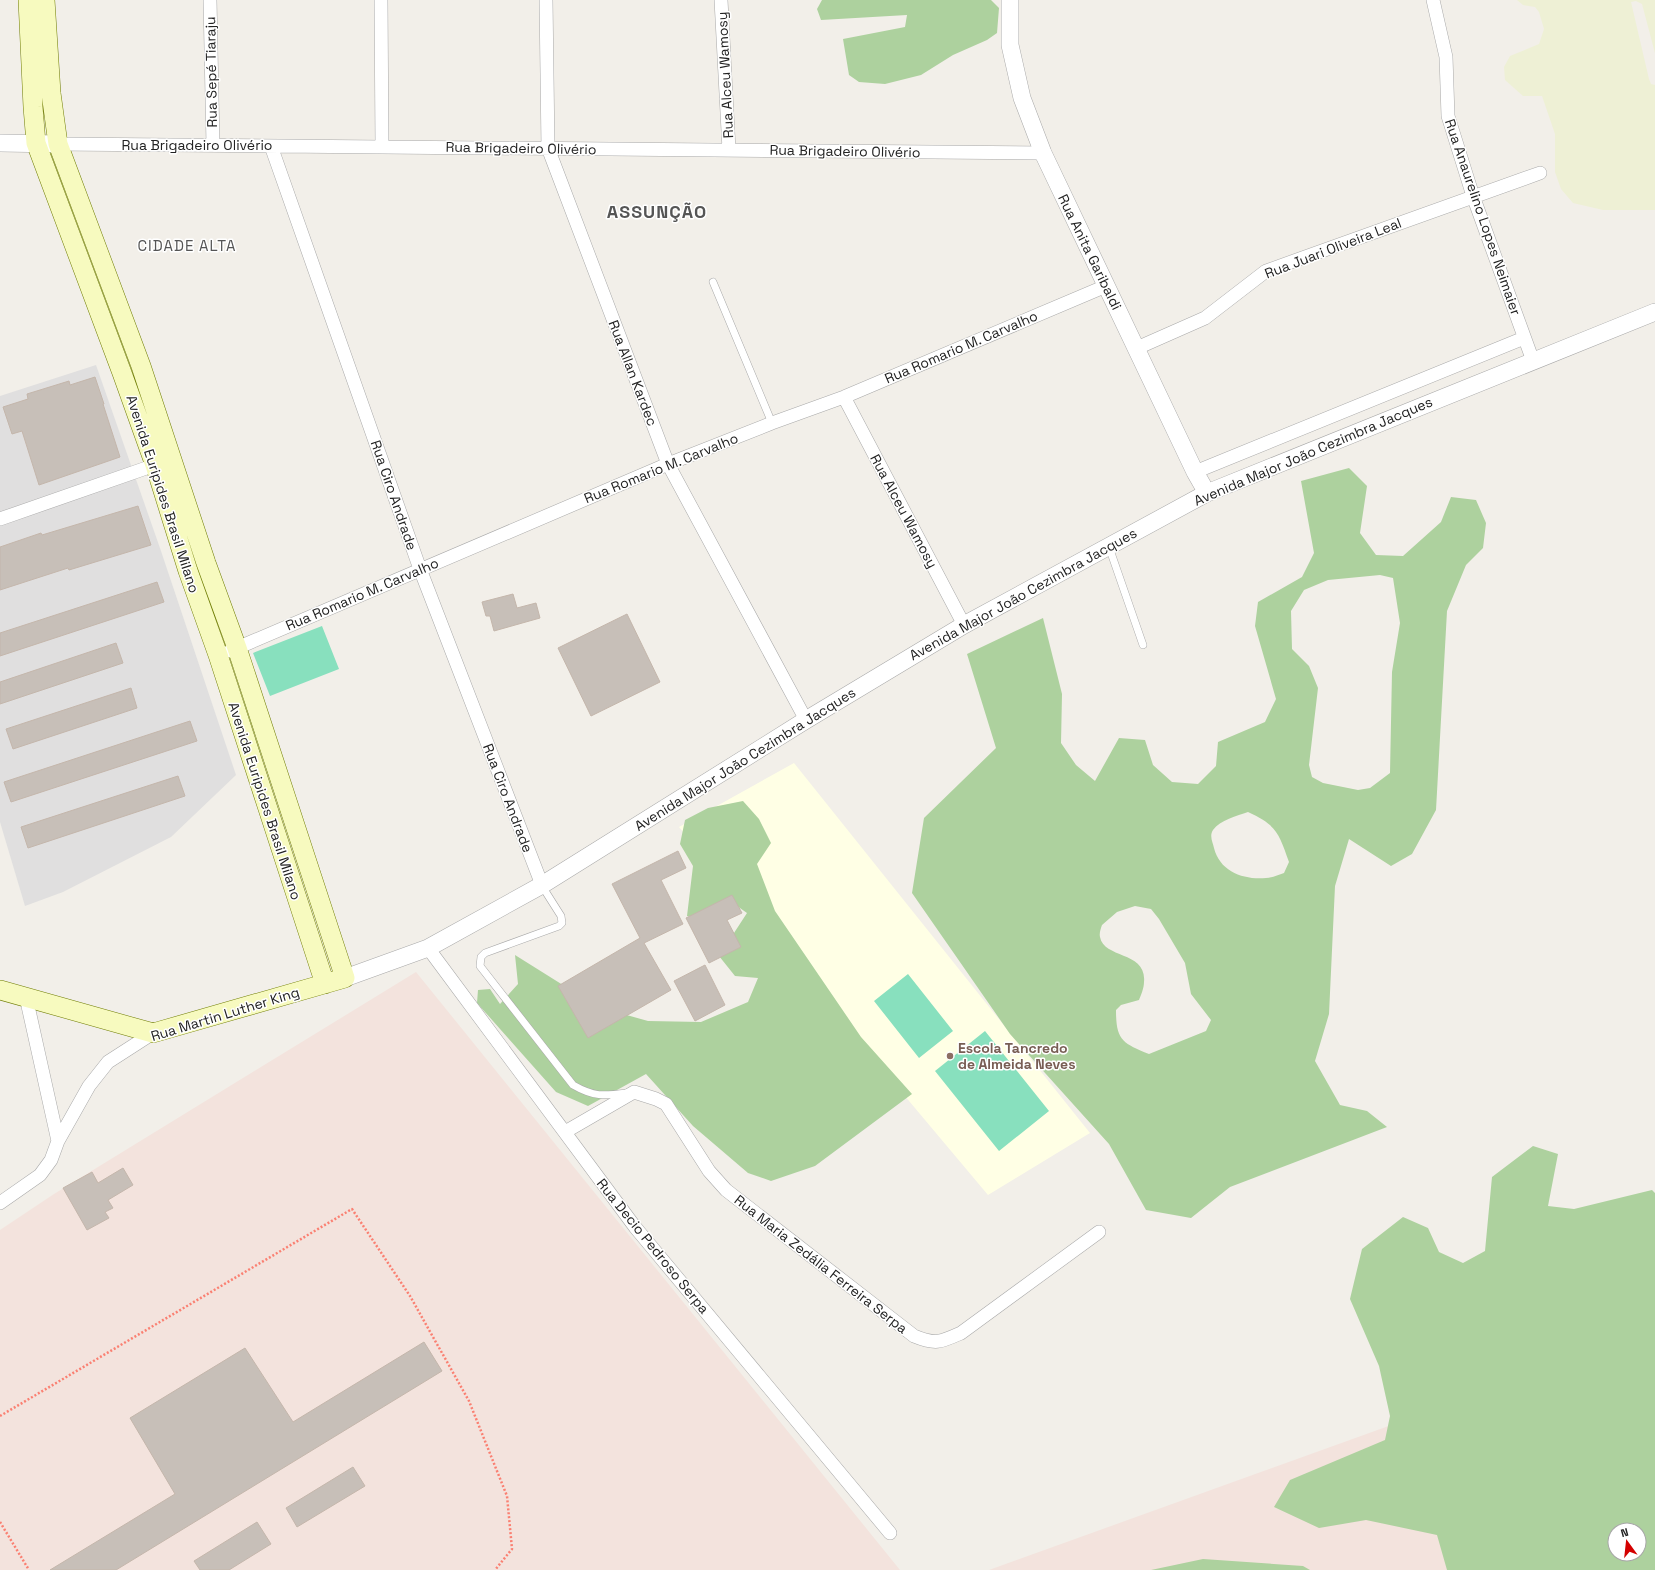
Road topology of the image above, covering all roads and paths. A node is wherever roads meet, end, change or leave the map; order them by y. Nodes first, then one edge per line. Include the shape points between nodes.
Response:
1 (28, 0) edge
2 (45, 0) edge
3 (210, 0) edge
4 (381, 0) edge
5 (546, 0) edge
6 (721, 0) edge
7 (1010, 0) edge
8 (1433, 0) edge
9 (0, 143) edge
10 (36, 143) junction
11 (58, 144) junction
12 (213, 145) junction
13 (271, 146) junction
14 (382, 147) junction
15 (548, 148) junction
16 (728, 150) junction
17 (1043, 153) junction
18 (1540, 173) dead end
19 (1473, 196) junction
20 (713, 282) dead end
21 (1106, 286) junction
22 (1655, 312) edge
23 (1524, 338) junction
24 (1137, 348) junction
25 (1533, 361) junction
26 (141, 366) junction
27 (122, 373) junction
28 (844, 397) junction
29 (772, 423) junction
30 (668, 464) junction
31 (155, 465) junction
32 (1195, 472) junction
33 (1207, 492) junction
34 (0, 519) edge
35 (1108, 545) junction
36 (206, 563) junction
37 (420, 569) junction
38 (188, 571) junction
39 (964, 625) junction
40 (1142, 646) dead end
41 (237, 648) junction
42 (218, 655) junction
43 (258, 711) junction
44 (238, 717) junction
45 (806, 720) junction
46 (303, 849) junction
47 (283, 856) junction
48 (542, 885) junction
49 (428, 948) junction
50 (345, 978) junction
51 (325, 984) junction
52 (0, 990) edge
53 (26, 997) junction
54 (153, 1033) junction
55 (634, 1092) junction
56 (565, 1132) junction
57 (58, 1141) junction
58 (0, 1203) edge
59 (1099, 1232) dead end
60 (0, 1416) edge
61 (0, 1522) edge
62 (890, 1533) dead end
63 (29, 1570) edge
64 (496, 1570) edge

1 - 10 main road, Avenida Euripides Brasil Milano
2 - 11 main road, Avenida Euripides Brasil Milano via 51,93
3 - 12 street, Rua Sepé Tiaraju
4 - 14 street
5 - 15 street, Rua Allan Kardec
6 - 16 street, Rua Alceu Wamosy
7 - 17 street, Rua Anita Garibaldi via 1010,45 1022,98
8 - 19 street, Rua Anaurelino Lopes Neimaier via 1446,57 1448,116
9 - 10 street, Rua Brigadeiro Olivério
10 - 11 street, Rua Brigadeiro Olivério
10 - 27 main road, Avenida Euripides Brasil Milano
11 - 12 street, Rua Brigadeiro Olivério
11 - 26 main road, Avenida Euripides Brasil Milano
12 - 13 street, Rua Brigadeiro Olivério
13 - 14 street, Rua Brigadeiro Olivério
13 - 37 street, Rua Ciro Andrade
14 - 15 street, Rua Brigadeiro Olivério
15 - 16 street, Rua Brigadeiro Olivério
15 - 30 street, Rua Allan Kardec
16 - 17 street, Rua Brigadeiro Olivério
17 - 21 street, Rua Anita Garibaldi
18 - 19 street, Rua Juari Oliveira Leal
19 - 23 street, Rua Anaurelino Lopes Neimaier
19 - 24 street, Rua Juari Oliveira Leal via 1266,271 1205,318
20 - 29 lane
21 - 24 street, Rua Anita Garibaldi
21 - 28 street, Rua Romario M. Carvalho
22 - 25 street, Avenida Major João Cezimbra Jacques
23 - 25 street, Rua Anaurelino Lopes Neimaier
23 - 32 street
24 - 32 street, Rua Anita Garibaldi
25 - 33 street, Avenida Major João Cezimbra Jacques
26 - 27 main road
26 - 36 main road, Avenida Euripides Brasil Milano
27 - 31 main road, Avenida Euripides Brasil Milano
28 - 29 street, Rua Romario M. Carvalho
28 - 39 street, Rua Alceu Wamosy
29 - 30 street, Rua Romario M. Carvalho
30 - 37 street, Rua Romario M. Carvalho
30 - 45 street, Rua Allan Kardec
31 - 34 street
31 - 38 main road, Avenida Euripides Brasil Milano
32 - 33 street, Rua Anita Garibaldi
33 - 35 street, Avenida Major João Cezimbra Jacques
35 - 39 street, Avenida Major João Cezimbra Jacques
35 - 40 lane
36 - 38 main road
36 - 41 main road, Avenida Euripides Brasil Milano
37 - 41 street, Rua Romario M. Carvalho
37 - 48 street, Rua Ciro Andrade
38 - 42 main road, Avenida Euripides Brasil Milano
39 - 45 street, Avenida Major João Cezimbra Jacques
41 - 42 street, Rua Romario M. Carvalho
41 - 43 main road, Avenida Euripides Brasil Milano
42 - 44 main road, Avenida Euripides Brasil Milano
43 - 44 main road
43 - 46 main road, Avenida Euripides Brasil Milano
44 - 47 main road, Avenida Euripides Brasil Milano
45 - 48 street, Avenida Major João Cezimbra Jacques
46 - 47 main road
46 - 50 main road, Avenida Euripides Brasil Milano
47 - 51 main road, Avenida Euripides Brasil Milano
48 - 49 street, Avenida Major João Cezimbra Jacques
48 - 55 lane via 561,916 562,923 485,953 481,957 480,966 573,1085 586,1093 602,1096
49 - 50 street, Rua Martin Luther King
49 - 56 street, Rua Decio Pedroso Serpa
50 - 51 main road, Rua Martin Luther King
51 - 54 main road, Rua Martin Luther King
52 - 53 main road
53 - 54 main road
53 - 57 street
54 - 57 street, Rua Martin Luther King via 108,1062 89,1086
55 - 56 street
55 - 59 street, Rua Maria Zedália Ferreira Serpa via 666,1104 709,1171 726,1190 914,1336 929,1342 943,1341 961,1333
56 - 62 street, Rua Decio Pedroso Serpa via 635,1227
57 - 58 street, Rua Martin Luther King via 51,1160 40,1175
60 - 64 path via 352,1209 410,1296 469,1401 507,1496 512,1550
61 - 63 path

